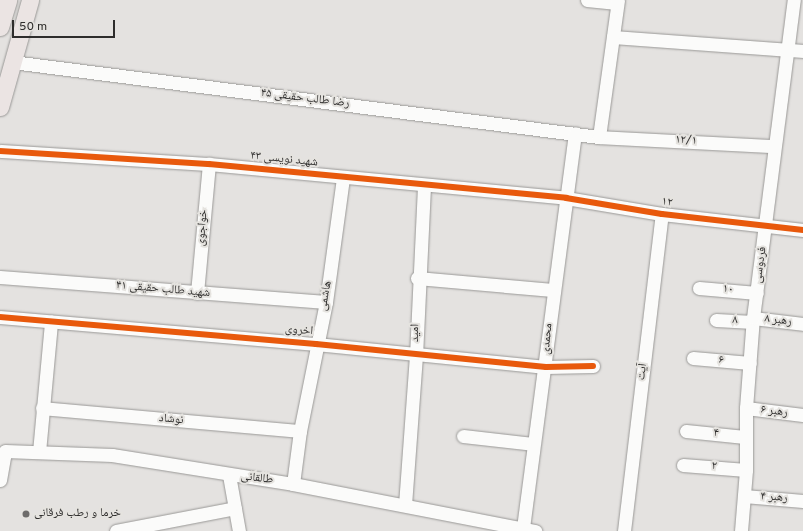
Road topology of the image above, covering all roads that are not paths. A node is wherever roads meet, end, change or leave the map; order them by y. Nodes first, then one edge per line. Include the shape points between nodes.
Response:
1 (8, 0) edge
2 (30, 0) edge
3 (587, 0) edge
4 (794, 0) edge
5 (618, 2) edge
6 (0, 27) edge
7 (613, 37) junction
8 (787, 50) junction
9 (803, 51) edge
10 (12, 62) junction
11 (0, 107) edge
12 (575, 133) junction
13 (599, 136) junction
14 (773, 146) junction
15 (0, 151) edge
16 (209, 164) junction
17 (343, 178) junction
18 (424, 185) junction
19 (566, 198) junction
20 (662, 214) junction
21 (766, 226) junction
22 (803, 230) edge
23 (0, 277) edge
24 (417, 278) junction
25 (699, 288) dead end
26 (552, 290) junction
27 (197, 293) junction
28 (757, 293) junction
29 (326, 302) junction
30 (0, 317) edge
31 (716, 320) dead end
32 (753, 320) junction
33 (51, 322) junction
34 (803, 324) edge
35 (316, 344) junction
36 (416, 356) junction
37 (693, 358) dead end
38 (750, 363) junction
39 (593, 366) dead end
40 (546, 367) junction
41 (42, 408) junction
42 (746, 408) junction
43 (803, 415) edge
44 (300, 431) junction
45 (686, 431) dead end
46 (463, 436) dead end
47 (745, 437) junction
48 (533, 444) junction
49 (39, 452) junction
50 (683, 465) dead end
51 (746, 470) junction
52 (229, 475) junction
53 (0, 480) edge
54 (293, 484) junction
55 (744, 496) junction
56 (803, 501) edge
57 (405, 505) junction
58 (235, 508) junction
59 (529, 530) edge
60 (116, 531) edge
61 (239, 531) edge
62 (624, 531) edge
63 (741, 531) edge

1 - 6 main road
2 - 10 main road
3 - 5 street
4 - 8 street, فردوسی
5 - 7 street
7 - 8 street
7 - 13 street
8 - 9 street
8 - 14 street, فردوسی
10 - 11 main road
10 - 12 street, ۴۵ رضا طالب حقیقی
12 - 13 street, ۴۵ رضا طالب حقیقی
12 - 19 street, محمدی
13 - 14 street, ۱۲/۱
14 - 21 street, فردوسی
15 - 16 street, ۴۳ شهید نویسی
16 - 17 street, ۴۳ شهید نویسی
16 - 27 street, خواجوی
17 - 18 street, ۴۳ شهید نویسی
17 - 29 street, هاشمی
18 - 19 street, ۴۳ شهید نویسی
18 - 24 street, امید
19 - 20 street, ۱۲
19 - 26 street, محمدی
20 - 21 street, ۱۲
20 - 62 street, آیت
21 - 22 street, ۱۲
21 - 28 street, فردوسی
23 - 27 street, ۴۱ شهید طالب حقیقی
24 - 26 street
24 - 36 street, امید
25 - 28 street, ۱۰
26 - 40 street, محمدی
27 - 29 street, ۴۱ شهید طالب حقیقی
28 - 32 street, فردوسی
29 - 35 street, هاشمی
30 - 33 street, اخروی
31 - 32 street, ۸
32 - 34 street, رهبر ۸
32 - 38 street, فردوسی
33 - 35 street, اخروی
33 - 41 street
35 - 36 street, اخروی
35 - 44 street, هاشمی
36 - 40 street, اخروی
36 - 57 street, امید
37 - 38 street, ۶
38 - 42 street, فردوسی
39 - 40 street, اخروی
40 - 48 street, محمدی
41 - 44 street, نوشاد
41 - 49 street
42 - 43 street, رهبر ۶
42 - 47 street, فردوسی
44 - 54 street, هاشمی
45 - 47 street, ۴
46 - 48 street
47 - 51 street, فردوسی
48 - 59 street, محمدی
49 - 52 street, طالقانی via 112,455
49 - 53 street, طالقانی via 5,451
50 - 51 street, ۲
51 - 55 street, فردوسی
52 - 54 street, طالقانی
52 - 58 street
54 - 57 street, طالقانی
55 - 56 street, رهبر ۴
55 - 63 street, فردوسی
57 - 59 street, طالقانی
58 - 60 street
58 - 61 street

